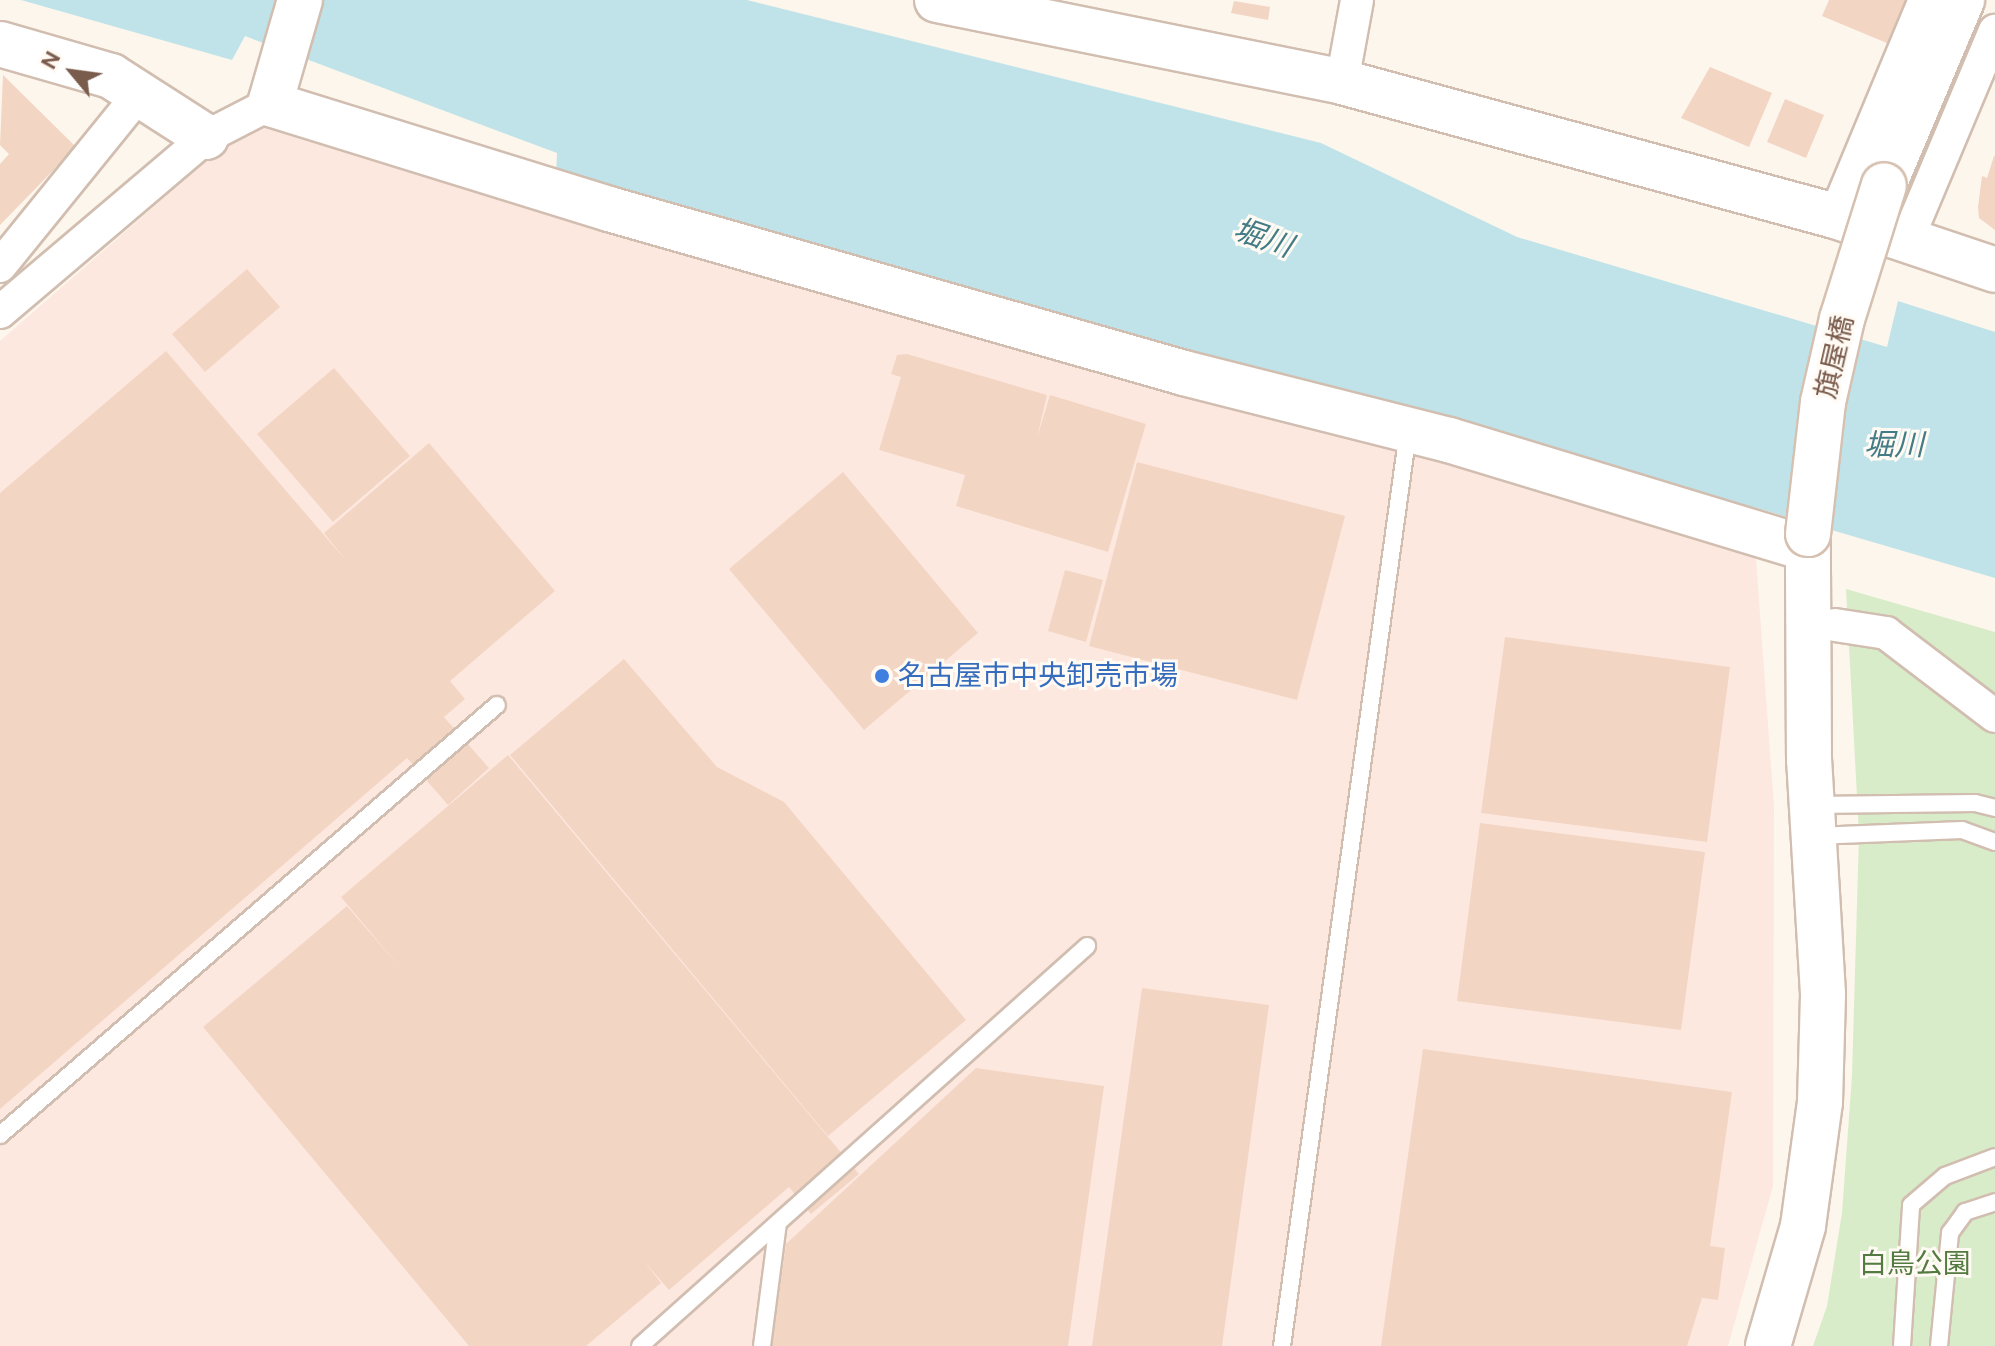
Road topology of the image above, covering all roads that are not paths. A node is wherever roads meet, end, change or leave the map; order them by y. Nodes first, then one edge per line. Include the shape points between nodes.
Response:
1 (300, 0) edge
2 (937, 0) edge
3 (1357, 0) edge
4 (1925, 0) edge
5 (1962, 0) edge
6 (1995, 31) edge
7 (0, 44) edge
8 (1342, 82) junction
9 (140, 93) junction
10 (272, 98) junction
11 (206, 137) junction
12 (1835, 216) junction
13 (1907, 240) junction
14 (0, 266) edge
15 (1995, 270) edge
16 (0, 312) edge
17 (1408, 430) junction
18 (1806, 541) junction
19 (1835, 625) dead end
20 (497, 705) dead end
21 (1995, 716) edge
22 (1995, 808) edge
23 (1814, 820) junction
24 (1995, 842) edge
25 (1087, 946) dead end
26 (0, 1135) edge
27 (1995, 1157) edge
28 (1995, 1202) edge
29 (778, 1223) junction
30 (640, 1346) edge
31 (762, 1346) edge
32 (1282, 1346) edge
33 (1768, 1346) edge
34 (1902, 1346) edge
35 (1939, 1346) edge

1 - 10 street
2 - 8 street
3 - 8 street
4 - 12 street
5 - 18 street, 旗屋橋, bridge via 1884,185 1842,319 1823,402
6 - 13 street
7 - 9 street via 111,76
8 - 12 street
9 - 11 street
9 - 14 street
10 - 11 street
10 - 17 street via 639,217 1184,373
11 - 16 street
12 - 13 street
13 - 15 street
17 - 18 street
17 - 32 lane
18 - 23 street, 旗屋橋
19 - 21 street via 1886,633
20 - 26 lane
22 - 23 lane via 1975,803
23 - 24 lane via 1962,830
23 - 33 street, 旗屋橋 via 1823,994 1820,1102 1803,1226
25 - 29 lane
27 - 34 lane via 1945,1176 1911,1205
28 - 35 lane via 1965,1212 1950,1233
29 - 30 lane
29 - 31 lane

